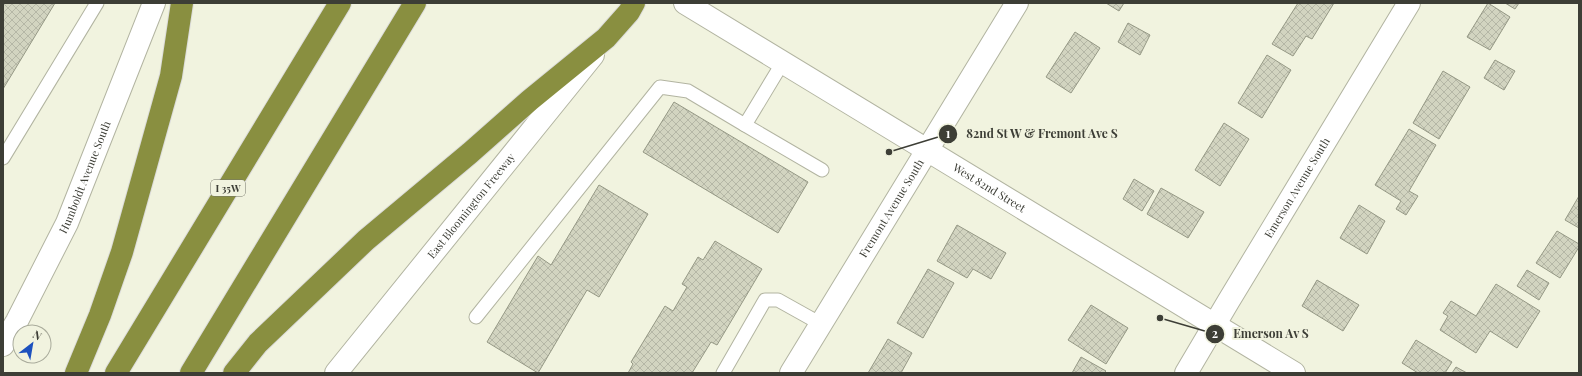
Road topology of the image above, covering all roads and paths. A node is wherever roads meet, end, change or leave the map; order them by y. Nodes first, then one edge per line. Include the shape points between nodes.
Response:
1 (97, 3) edge
2 (154, 3) edge
3 (182, 3) edge
4 (340, 3) edge
5 (415, 3) edge
6 (634, 3) edge
7 (685, 3) edge
8 (1017, 3) edge
9 (1410, 3) edge
10 (606, 38) junction
11 (783, 62) junction
12 (745, 125) junction
13 (927, 150) junction
14 (3, 158) edge
15 (822, 170) dead end
16 (476, 317) dead end
17 (821, 324) junction
18 (1215, 325) junction
19 (3, 345) edge
20 (76, 373) edge
21 (116, 373) edge
22 (191, 373) edge
23 (234, 373) edge
24 (336, 373) edge
25 (722, 373) edge
26 (791, 373) edge
27 (1186, 373) edge
28 (1294, 373) edge

1 - 14 lane
2 - 19 street, Humboldt Avenue South via 67,223
3 - 20 highway via 171,76 122,252
4 - 21 highway, I 35W
5 - 22 highway
6 - 10 highway
7 - 11 street, West 82nd Street
8 - 13 street, Fremont Avenue South
9 - 18 street, Emerson Avenue South
10 - 23 highway via 366,240 258,343
10 - 24 street, East Bloomington Freeway
11 - 12 lane
11 - 13 street, West 82nd Street
12 - 15 lane
12 - 16 lane via 688,91 660,87
13 - 17 street, Fremont Avenue South
13 - 18 street, West 82nd Street
17 - 25 lane via 778,300 765,300
17 - 26 street, Fremont Avenue South
18 - 27 street, Emerson Avenue South
18 - 28 street, West 82nd Street

